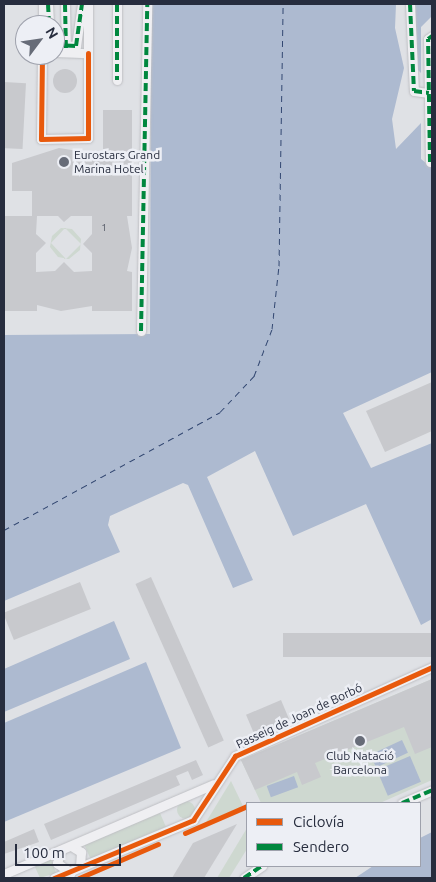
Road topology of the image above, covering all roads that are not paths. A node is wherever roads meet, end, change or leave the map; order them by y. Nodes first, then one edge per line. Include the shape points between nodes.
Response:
1 (66, 4) edge
2 (82, 4) edge
3 (88, 4) edge
4 (117, 4) edge
5 (147, 4) edge
6 (410, 4) edge
7 (432, 36) edge
8 (65, 48) joint
9 (65, 52) edge
10 (88, 53) junction
11 (42, 65) edge
12 (117, 80) dead end
13 (429, 93) junction
14 (430, 162) dead end
15 (141, 331) dead end
16 (432, 667) edge
17 (215, 784) junction
18 (432, 790) edge
19 (183, 798) junction
20 (404, 802) edge
21 (199, 813) junction
22 (71, 846) junction
23 (60, 850) junction
24 (80, 867) junction
25 (260, 867) edge
26 (71, 872) junction
27 (4, 874) edge
28 (54, 878) edge
29 (244, 878) edge

1 - 8 street
2 - 8 street via 76,46
3 - 10 street
4 - 12 street
5 - 15 street
6 - 13 street via 414,91
7 - 13 street via 428,39
9 - 10 street
10 - 11 street via 88,138 41,139
13 - 14 street
16 - 17 street, Passeig de Joan de Borbó via 235,756
17 - 19 street
17 - 21 street, Passeig de Joan de Borbó
18 - 20 street
19 - 21 street via 198,803
19 - 22 street
21 - 24 street, Passeig de Joan de Borbó via 189,822
22 - 23 street
22 - 24 street via 82,856
23 - 26 street via 57,863
23 - 27 street
24 - 26 street, Passeig de Joan de Borbó
25 - 29 street
26 - 28 street, Passeig de Joan de Borbó

